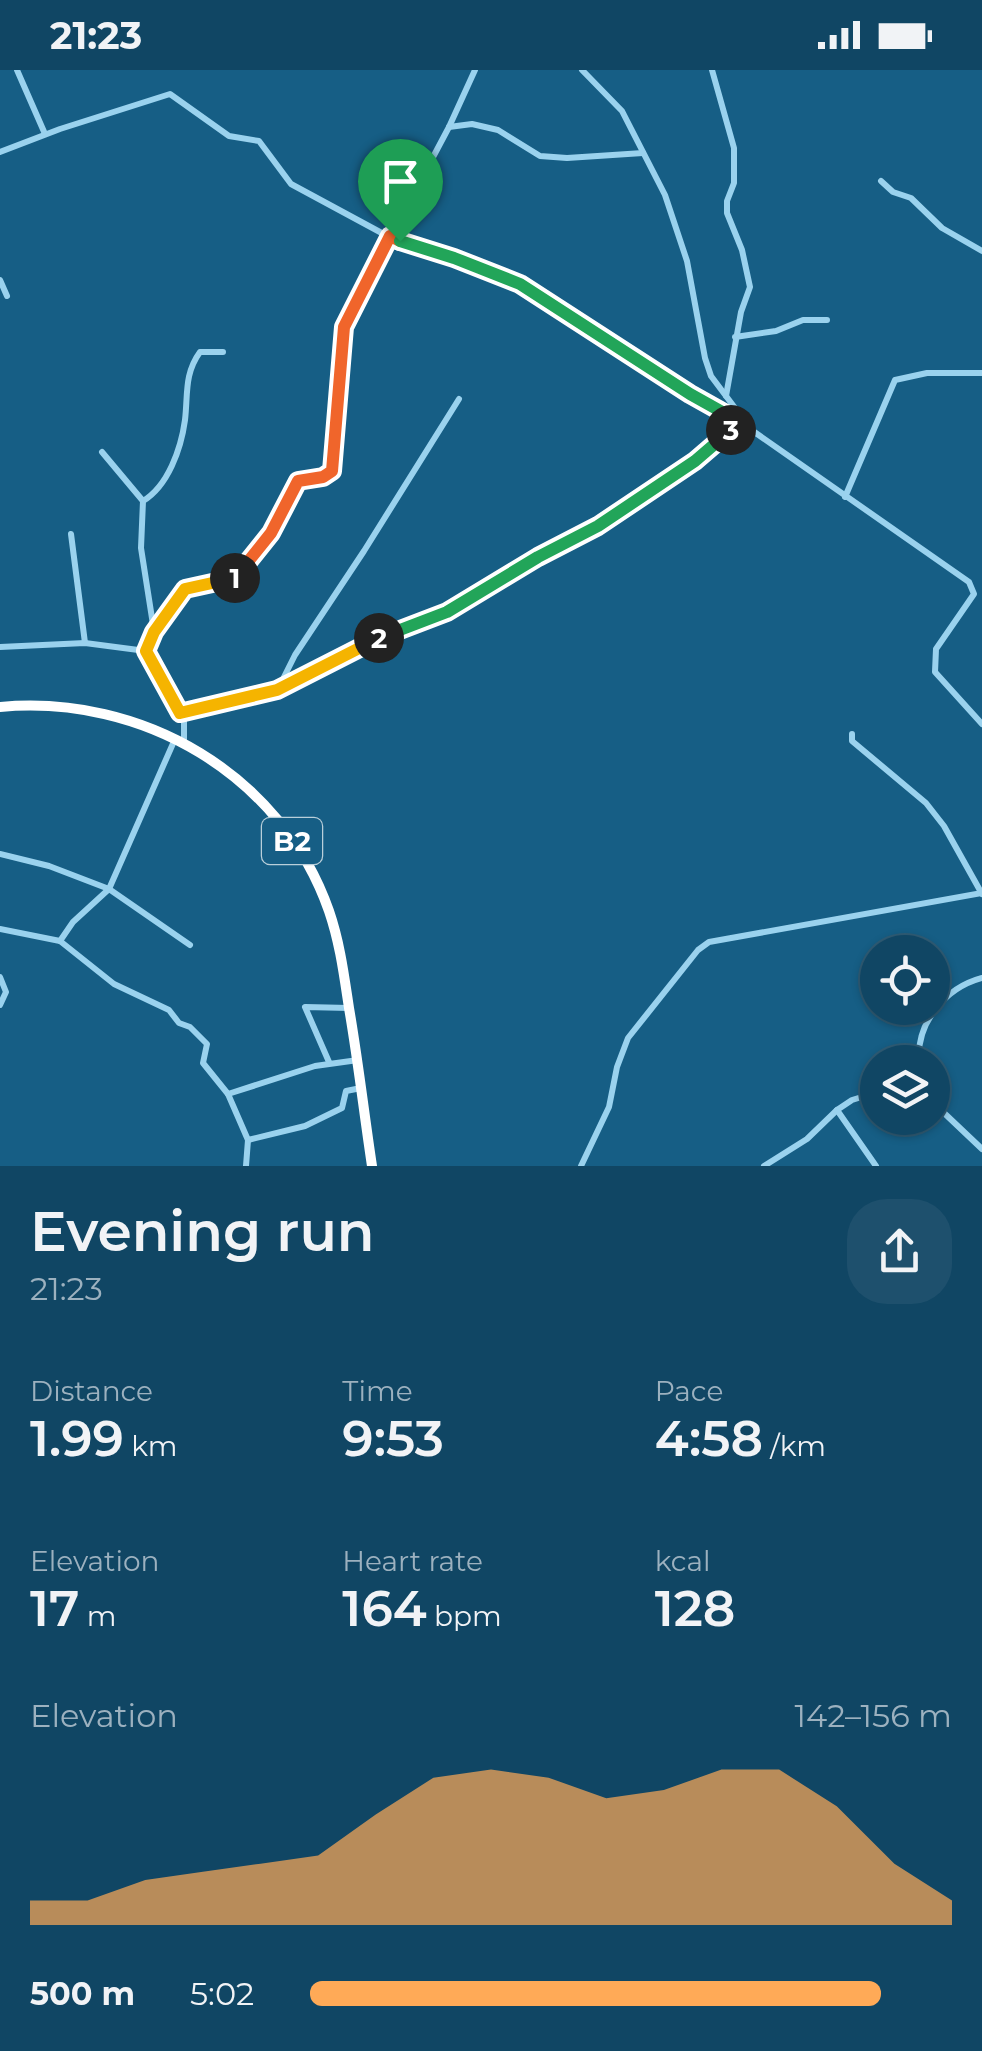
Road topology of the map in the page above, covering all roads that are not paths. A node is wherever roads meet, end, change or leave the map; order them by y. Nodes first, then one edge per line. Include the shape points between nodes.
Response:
1 (17, 70) edge
2 (475, 70) edge
3 (582, 70) edge
4 (712, 70) edge
5 (450, 127) junction
6 (45, 134) junction
7 (0, 152) edge
8 (643, 153) junction
9 (881, 181) dead end
10 (390, 236) junction
11 (982, 251) edge
12 (0, 280) edge
13 (7, 296) dead end
14 (827, 320) dead end
15 (735, 337) junction
16 (223, 352) dead end
17 (982, 373) edge
18 (726, 397) junction
19 (458, 399) dead end
20 (740, 422) junction
21 (102, 452) dead end
22 (845, 497) junction
23 (143, 501) junction
24 (71, 534) dead end
25 (154, 632) junction
26 (84, 643) junction
27 (0, 647) edge
28 (146, 651) junction
29 (277, 690) junction
30 (0, 706) edge
31 (180, 713) junction
32 (982, 724) edge
33 (852, 734) dead end
34 (180, 740) junction
35 (0, 854) edge
36 (109, 889) junction
37 (982, 894) edge
38 (0, 929) edge
39 (60, 941) junction
40 (190, 945) dead end
41 (0, 976) edge
42 (982, 978) edge
43 (0, 1004) edge
44 (350, 1008) junction
45 (920, 1045) edge
46 (358, 1060) junction
47 (330, 1063) junction
48 (361, 1088) junction
49 (228, 1094) junction
50 (860, 1098) edge
51 (837, 1110) junction
52 (950, 1119) edge
53 (248, 1140) junction
54 (982, 1150) edge
55 (246, 1166) edge
56 (372, 1166) edge
57 (581, 1166) edge
58 (764, 1166) edge
59 (876, 1166) edge

1 - 6 street
2 - 5 street
3 - 8 street via 622,112
4 - 15 street via 734,148 726,213 750,287
5 - 8 street via 498,130 540,156
5 - 10 street
6 - 7 street
6 - 10 street via 170,94 229,136 259,141 291,184
8 - 18 street via 674,218 705,358
9 - 11 street
10 - 20 street via 520,284
10 - 25 street via 344,327 332,471 298,481 239,575 185,589
12 - 13 street
14 - 15 street
15 - 18 street
16 - 23 street via 200,352 194,361 175,454 159,491
17 - 22 street via 896,380
18 - 20 street
19 - 29 street
20 - 22 street
20 - 29 street via 598,526 447,612 366,643
21 - 23 street
22 - 32 street via 974,588 934,659 935,672
23 - 25 street via 141,548
24 - 26 street
25 - 28 street
26 - 27 street
26 - 28 street
28 - 31 street
29 - 31 street
30 - 34 highway, B2 via 93,710
31 - 34 street
33 - 37 street via 852,741 926,803
34 - 36 street
34 - 44 highway, B2 via 247,788 301,851 329,912
35 - 36 street
36 - 39 street
36 - 40 street
37 - 57 street via 709,942 628,1038 609,1107
38 - 39 street
39 - 49 street via 114,984 169,1010 205,1040 203,1064
41 - 43 street via 6,992
42 - 45 street via 928,1017
44 - 46 highway, B2
44 - 47 street via 304,1007
46 - 47 street
46 - 48 highway, B2
47 - 49 street
48 - 53 street via 346,1091 342,1108 305,1126
48 - 56 highway, B2
49 - 53 street
50 - 51 street
51 - 58 street
51 - 59 street
52 - 54 street
53 - 55 street

